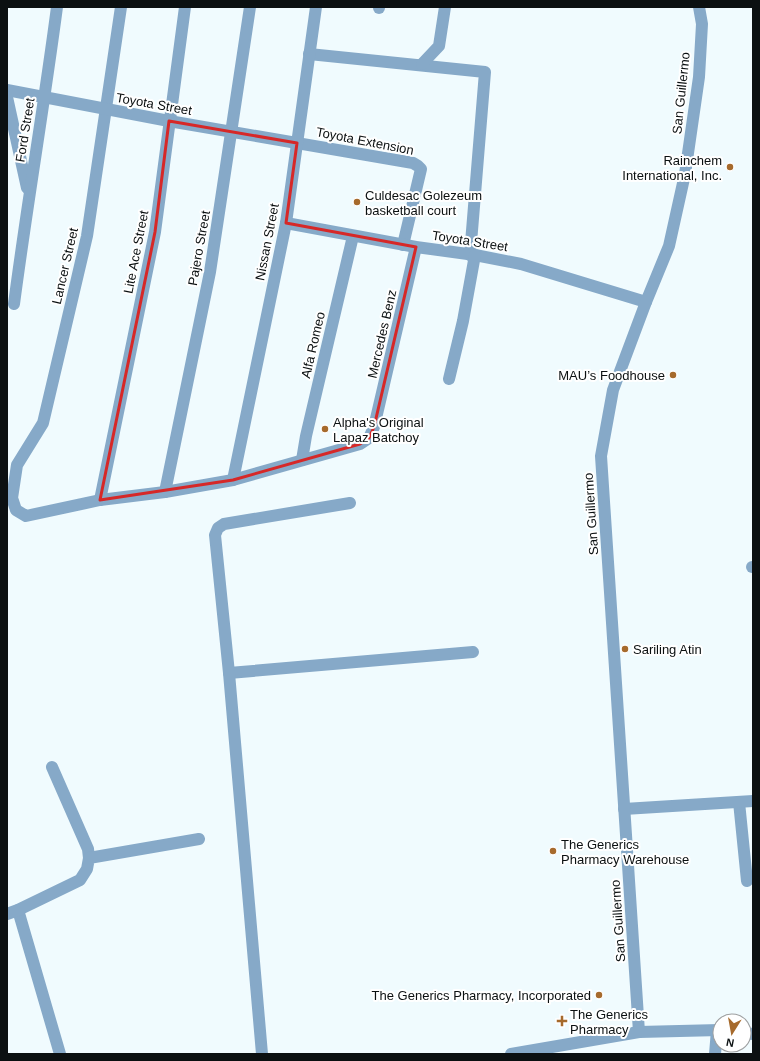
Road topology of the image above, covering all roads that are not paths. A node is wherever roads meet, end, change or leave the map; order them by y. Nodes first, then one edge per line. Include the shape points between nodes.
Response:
1 (57, 7) edge
2 (121, 7) edge
3 (185, 7) edge
4 (250, 7) edge
5 (316, 7) edge
6 (445, 7) edge
7 (699, 7) edge
8 (310, 54) junction
9 (422, 64) junction
10 (7, 90) edge
11 (7, 97) edge
12 (45, 98) junction
13 (106, 110) junction
14 (169, 121) junction
15 (231, 132) junction
16 (297, 143) junction
17 (29, 195) junction
18 (286, 223) junction
19 (353, 236) junction
20 (403, 245) junction
21 (416, 247) junction
22 (472, 255) junction
23 (646, 302) junction
24 (14, 304) dead end
25 (449, 379) dead end
26 (302, 460) junction
27 (233, 480) junction
28 (165, 492) junction
29 (100, 500) junction
30 (350, 502) dead end
31 (473, 652) dead end
32 (229, 673) junction
33 (52, 767) dead end
34 (753, 801) edge
35 (739, 802) junction
36 (624, 809) junction
37 (199, 839) dead end
38 (89, 858) junction
39 (747, 881) dead end
40 (12, 912) edge
41 (712, 1030) edge
42 (639, 1032) junction
43 (60, 1054) edge
44 (262, 1054) edge
45 (511, 1054) edge

1 - 12 street, Ford Street
2 - 13 street, Lancer Street
3 - 14 street, Lite Ace Street
4 - 15 street, Pajero Street
5 - 8 street, Nissan Street
6 - 9 street via 438,46
7 - 23 street, San Guillermo via 702,24 699,77 685,174 669,246
8 - 9 street
8 - 16 street, Nissan Street
9 - 22 street via 485,72
10 - 12 street, Toyota Street
11 - 17 street
12 - 13 street, Toyota Street
12 - 17 street, Ford Street
13 - 14 street, Toyota Street
13 - 29 street, Lancer Street via 87,236 43,423 17,465 12,498 16,510 26,516
14 - 15 street, Toyota Street
14 - 29 street, Lite Ace Street via 155,232
15 - 16 street, Toyota Street
15 - 28 street, Pajero Street via 210,272
16 - 18 street, Nissan Street
16 - 20 street, Toyota Extension via 413,163 418,166 421,169
17 - 24 street, Ford Street
18 - 19 street, Toyota Street
18 - 27 street, Nissan Street
19 - 20 street, Toyota Street
19 - 26 street, Alfa Romeo
20 - 21 street, Toyota Street
21 - 22 street, Toyota Street
21 - 26 street, Mercedes Benz via 374,427 369,438 360,444
22 - 23 street, Toyota Street via 521,264
22 - 25 street via 463,321
23 - 36 street, San Guillermo via 613,390 601,456
26 - 27 street
27 - 28 street
28 - 29 street
30 - 32 street via 224,524 218,528 215,535
31 - 32 street
32 - 44 street
33 - 38 street via 88,849
34 - 35 street
35 - 36 street
35 - 39 street
36 - 42 street, San Guillermo
37 - 38 street
38 - 40 street via 87,869 80,880
40 - 43 street
41 - 42 street
42 - 45 street

